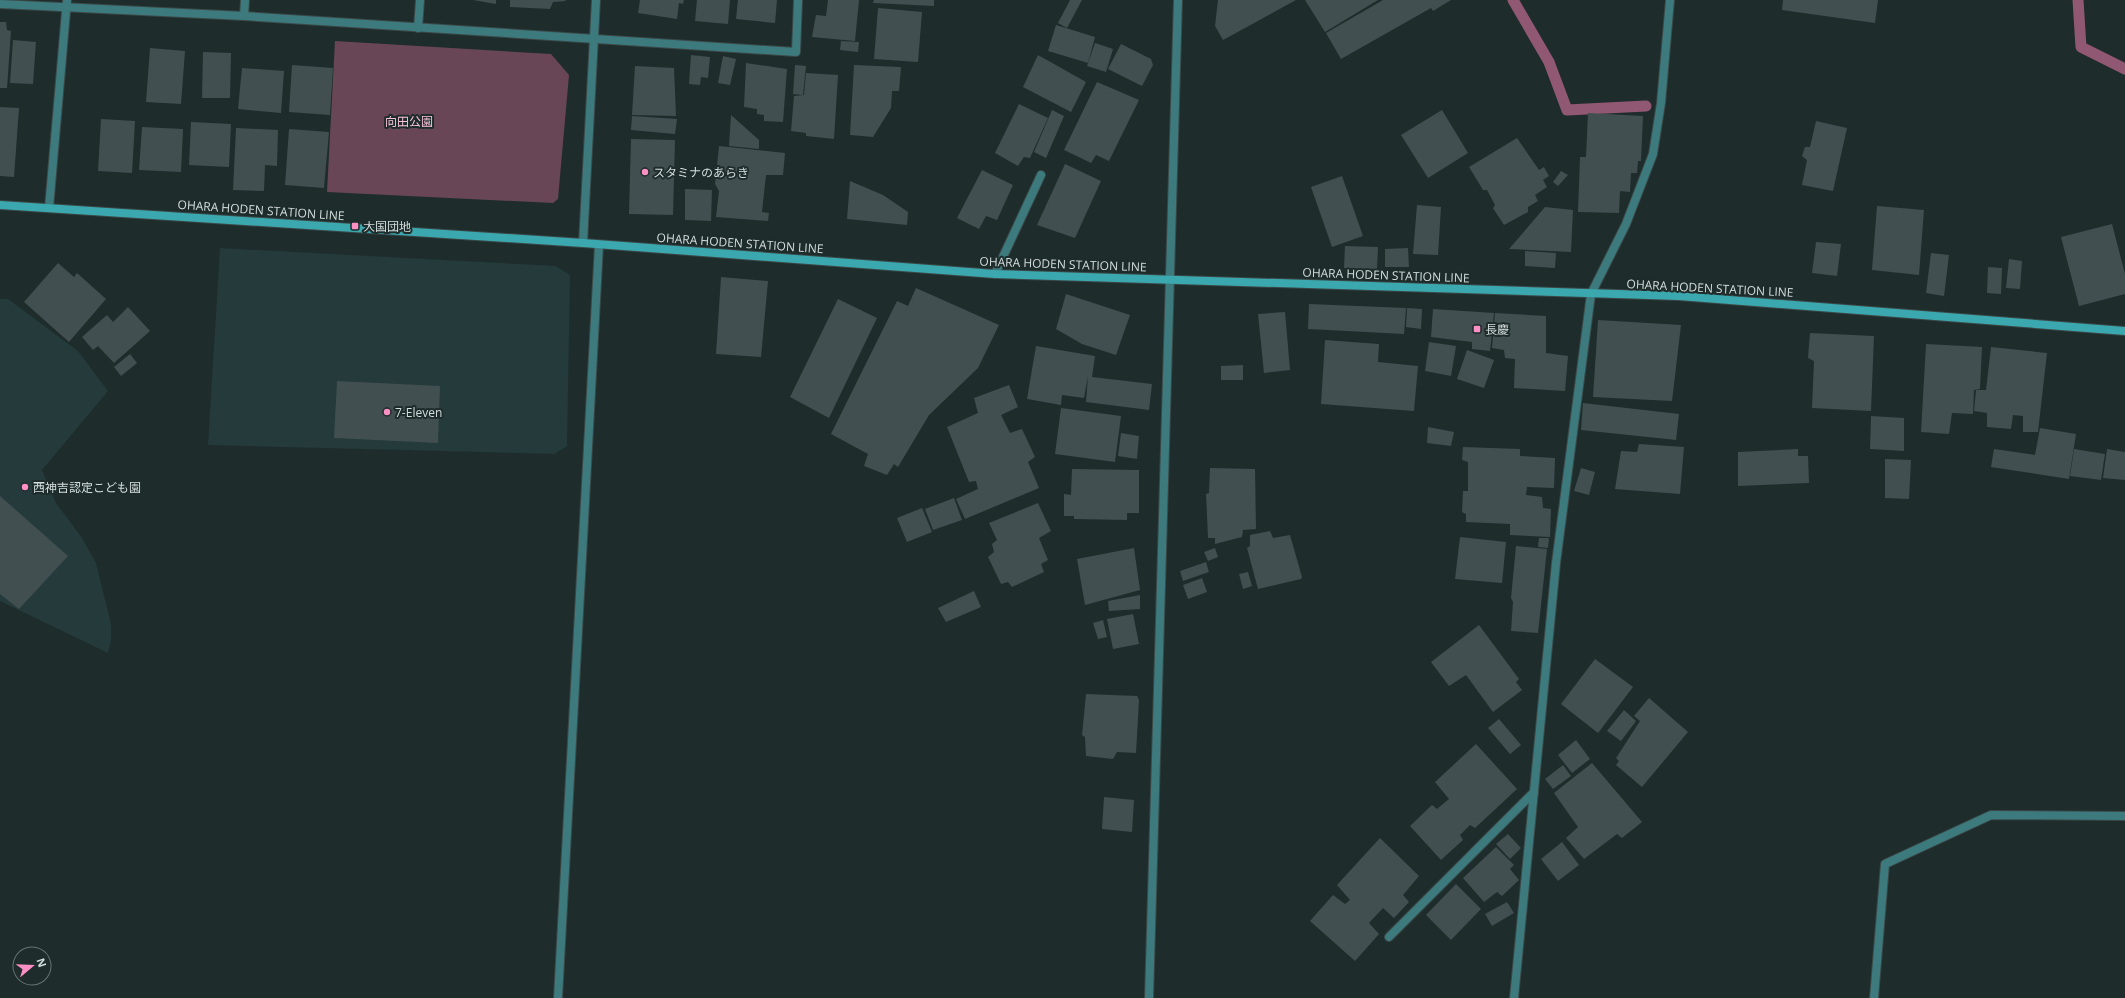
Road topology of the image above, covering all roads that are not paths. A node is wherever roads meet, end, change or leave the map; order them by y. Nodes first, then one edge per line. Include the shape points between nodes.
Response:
1 (245, 0) edge
2 (420, 0) edge
3 (596, 0) edge
4 (798, 0) edge
5 (1178, 0) edge
6 (1670, 0) edge
7 (0, 4) edge
8 (66, 4) edge
9 (244, 16) junction
10 (418, 28) junction
11 (594, 39) junction
12 (1041, 175) dead end
13 (0, 205) edge
14 (49, 208) junction
15 (583, 243) junction
16 (600, 245) junction
17 (995, 274) junction
18 (1170, 279) junction
19 (1591, 294) junction
20 (2125, 331) edge
21 (1534, 792) junction
22 (2125, 816) edge
23 (1389, 938) dead end
24 (558, 998) edge
25 (1149, 998) edge
26 (1514, 998) edge
27 (1874, 998) edge

1 - 9 street
2 - 10 street
3 - 11 street
4 - 11 street via 796,52
5 - 18 street
6 - 19 street via 1661,103 1653,154 1626,224
7 - 8 street
8 - 9 street
8 - 14 street
9 - 10 street
10 - 11 street
11 - 15 street
12 - 17 street
13 - 14 main road, OHARA HODEN STATION LINE
14 - 15 main road, OHARA HODEN STATION LINE
15 - 16 main road, OHARA HODEN STATION LINE
16 - 17 main road, OHARA HODEN STATION LINE
16 - 24 street
17 - 18 main road, OHARA HODEN STATION LINE
18 - 19 main road, OHARA HODEN STATION LINE
18 - 25 street
19 - 20 main road, OHARA HODEN STATION LINE via 1679,296
19 - 21 street via 1556,563
21 - 23 street
21 - 26 street
22 - 27 street via 1991,815 1885,864

